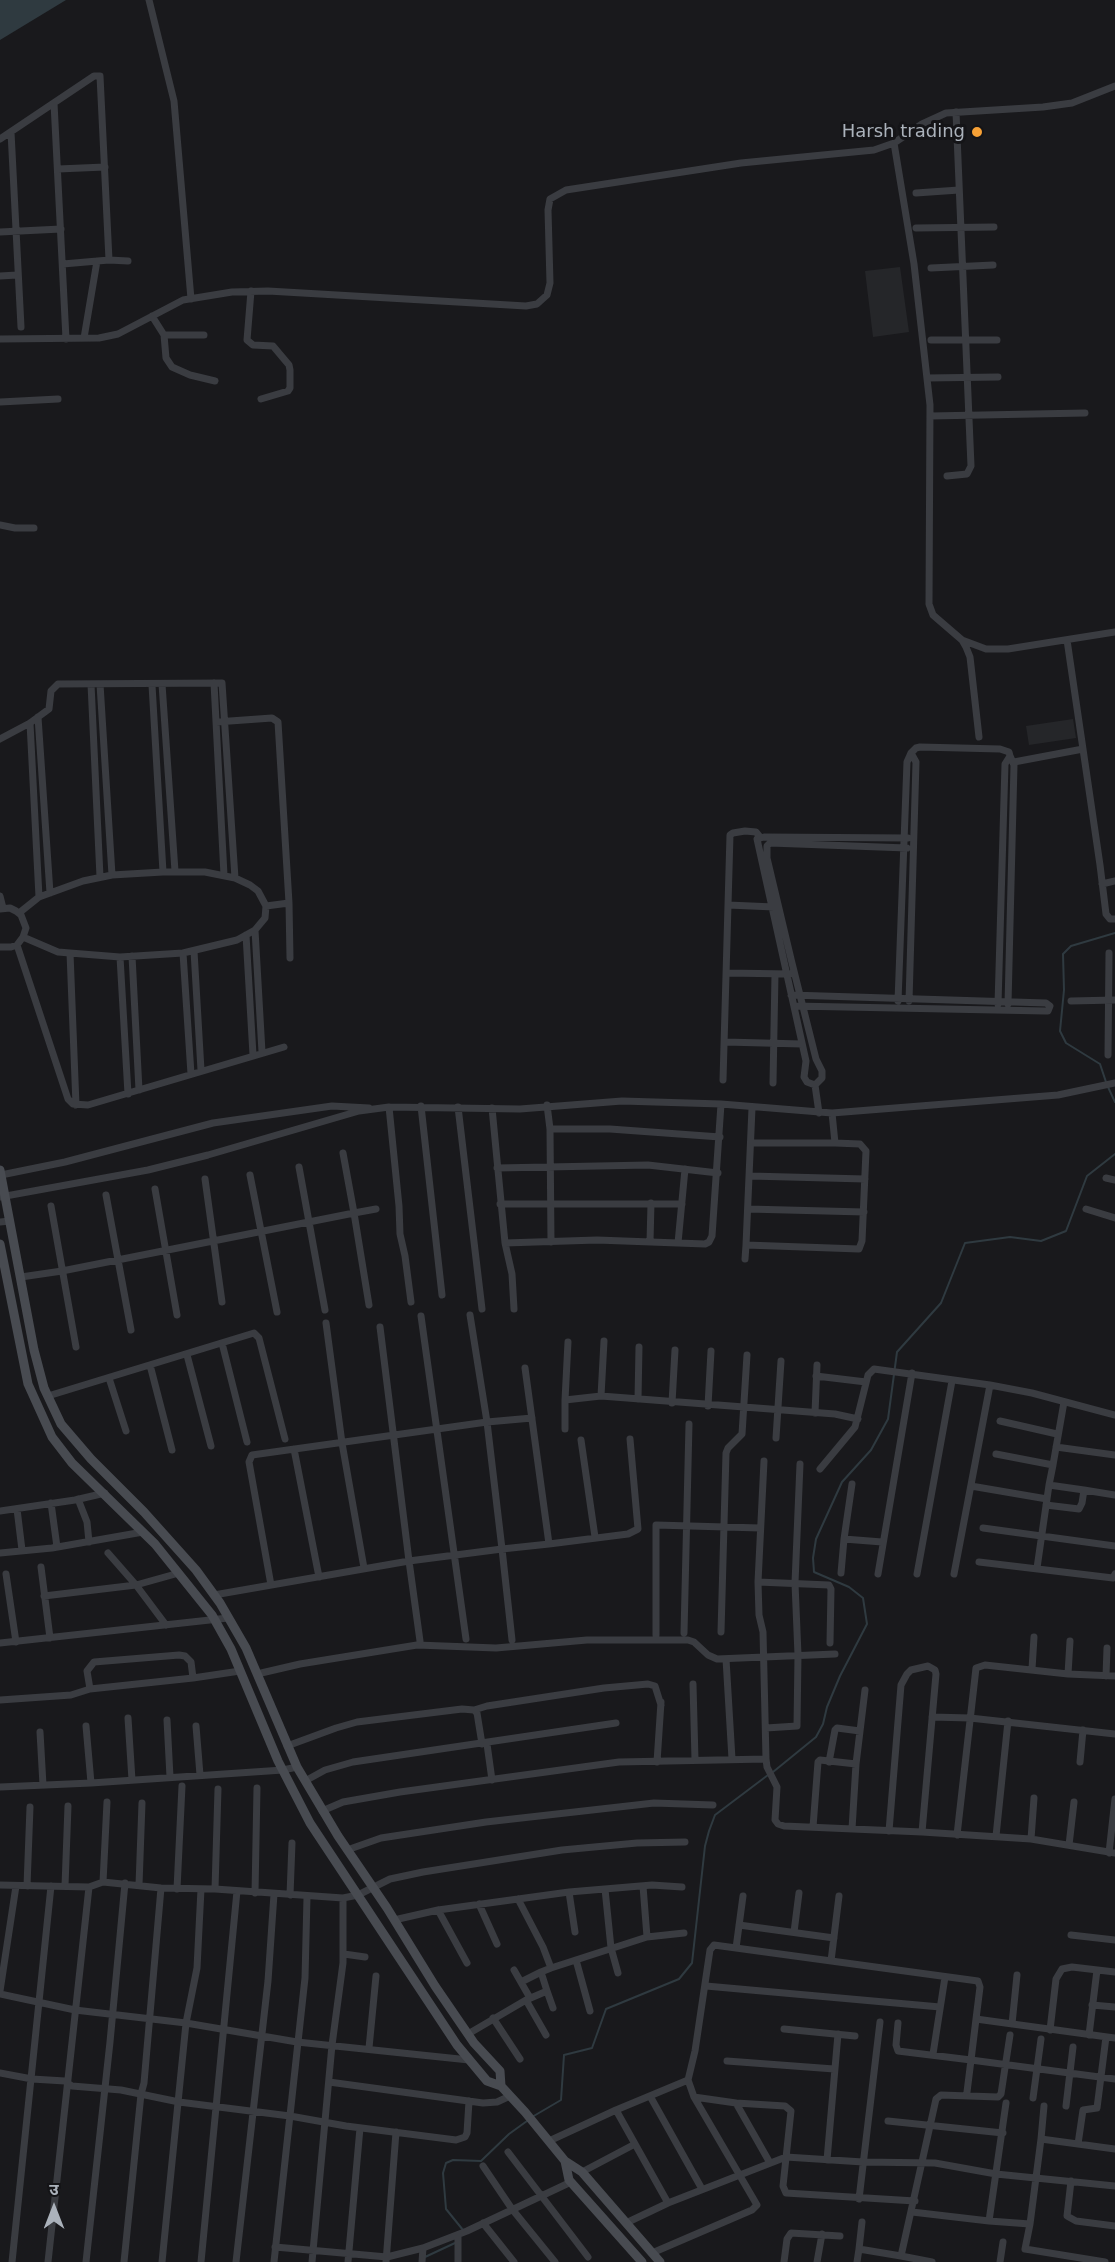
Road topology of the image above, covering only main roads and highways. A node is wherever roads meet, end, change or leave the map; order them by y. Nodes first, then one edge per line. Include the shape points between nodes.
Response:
1 (1, 1172) edge
2 (3, 1201) edge
3 (5, 1221) edge
4 (0, 1244) edge
5 (501, 2086) junction
6 (565, 2161) junction
7 (642, 2262) edge
8 (660, 2262) edge

1 - 2 main road
2 - 3 main road
3 - 5 main road via 21,1277 34,1350 61,1424 196,1570 214,1595 246,1648 297,1767 322,1811 435,1986 500,2072
4 - 5 main road via 28,1384 51,1437 143,1532 214,1619 310,1823 457,2045 487,2081
5 - 6 main road
6 - 7 main road via 571,2182
6 - 8 main road via 582,2172

